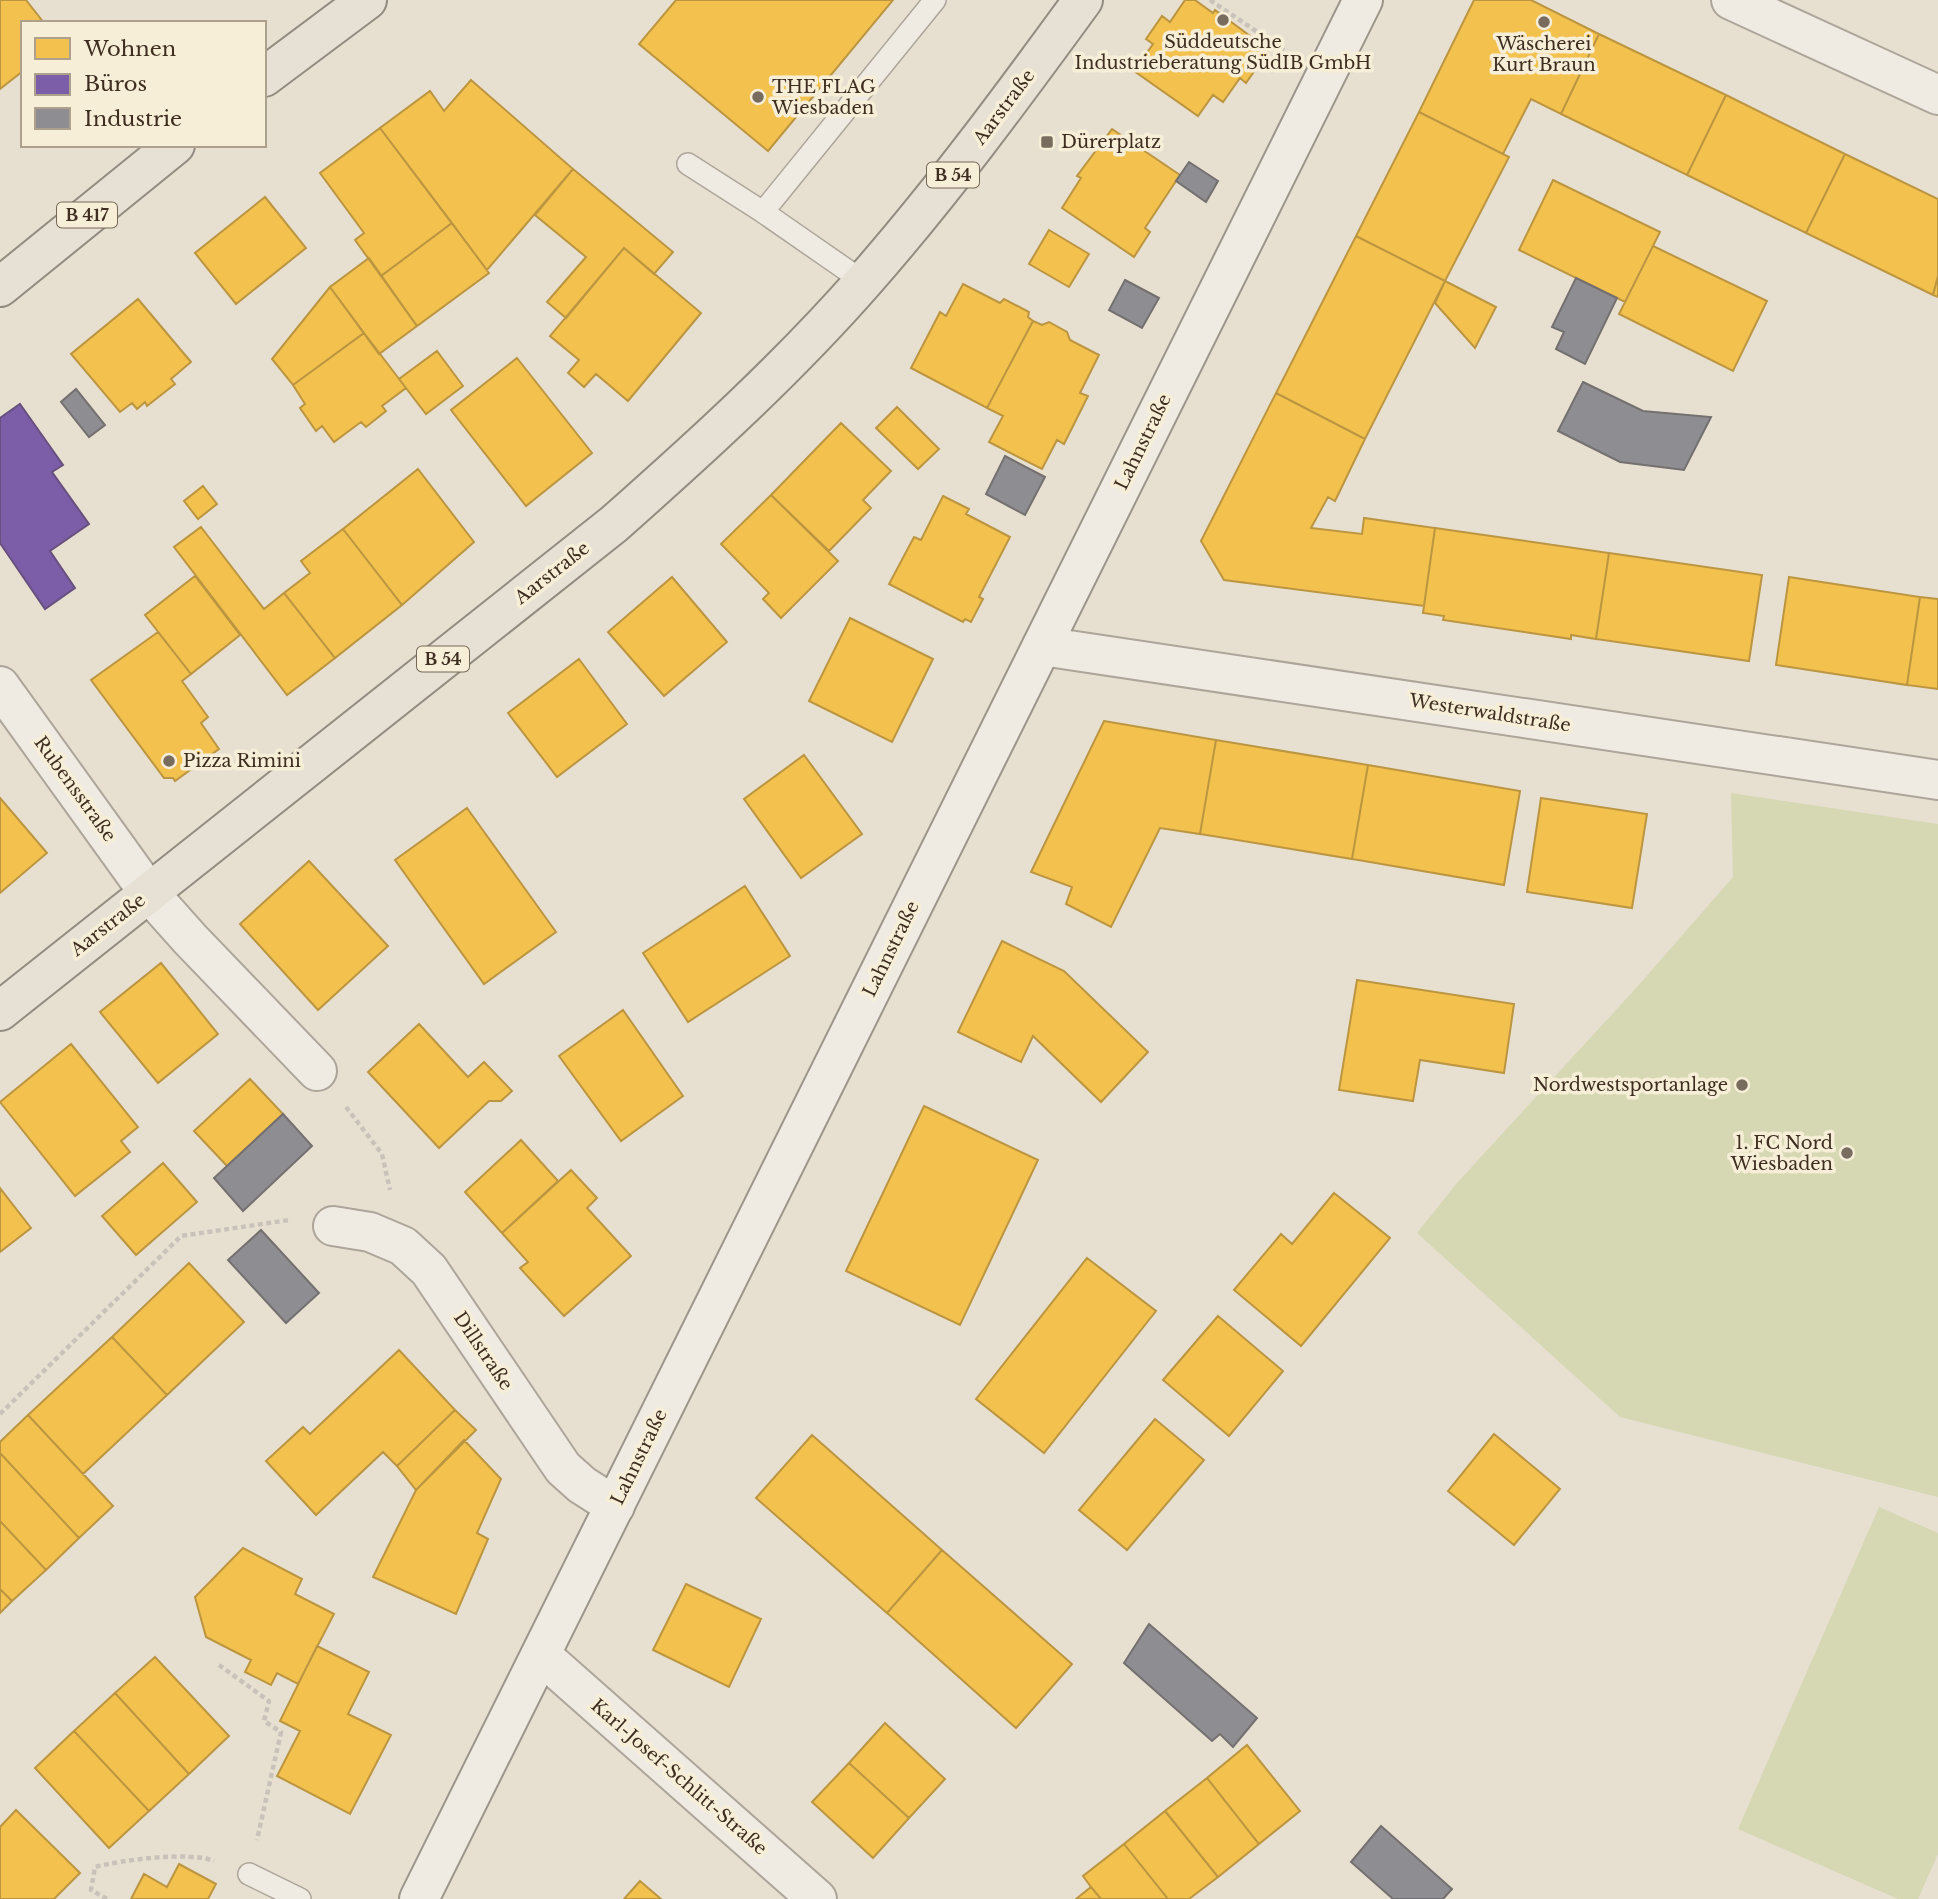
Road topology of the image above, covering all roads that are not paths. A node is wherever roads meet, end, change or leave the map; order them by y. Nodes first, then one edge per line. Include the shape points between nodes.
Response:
1 (367, 0) edge
2 (935, 0) edge
3 (1069, 0) edge
4 (1083, 0) edge
5 (1363, 0) edge
6 (1731, 0) edge
7 (1037, 64) junction
8 (266, 76) edge
9 (1938, 95) edge
10 (173, 147) edge
11 (688, 164) dead end
12 (763, 212) junction
13 (864, 282) junction
14 (0, 287) edge
15 (1042, 646) junction
16 (0, 686) edge
17 (1938, 780) edge
18 (149, 893) junction
19 (0, 1011) edge
20 (317, 1070) road end
21 (333, 1226) road end
22 (615, 1506) junction
23 (541, 1655) junction
24 (248, 1874) road end
25 (300, 1899) edge
26 (419, 1899) edge
27 (817, 1899) edge

1 - 8 main road
2 - 12 lane
3 - 7 main road, Aarstraße / B 54
4 - 7 main road, Aarstraße / B 54
5 - 15 street, Lahnstraße
6 - 9 street
7 - 13 main road, Aarstraße / B 54
10 - 14 main road, B 417
11 - 12 lane
12 - 13 lane
13 - 18 main road, Aarstraße / B 54 via 701,447 614,524
15 - 17 street, Westerwaldstraße
15 - 22 street, Lahnstraße
16 - 18 street, Rubensstraße
18 - 19 main road, Aarstraße / B 54
18 - 20 street
21 - 22 street, Dillstraße via 370,1232 403,1246 429,1270 563,1468
22 - 23 street, Lahnstraße
23 - 26 street, Lahnstraße
23 - 27 street, Karl-Josef-Schlitt-Straße
24 - 25 lane

